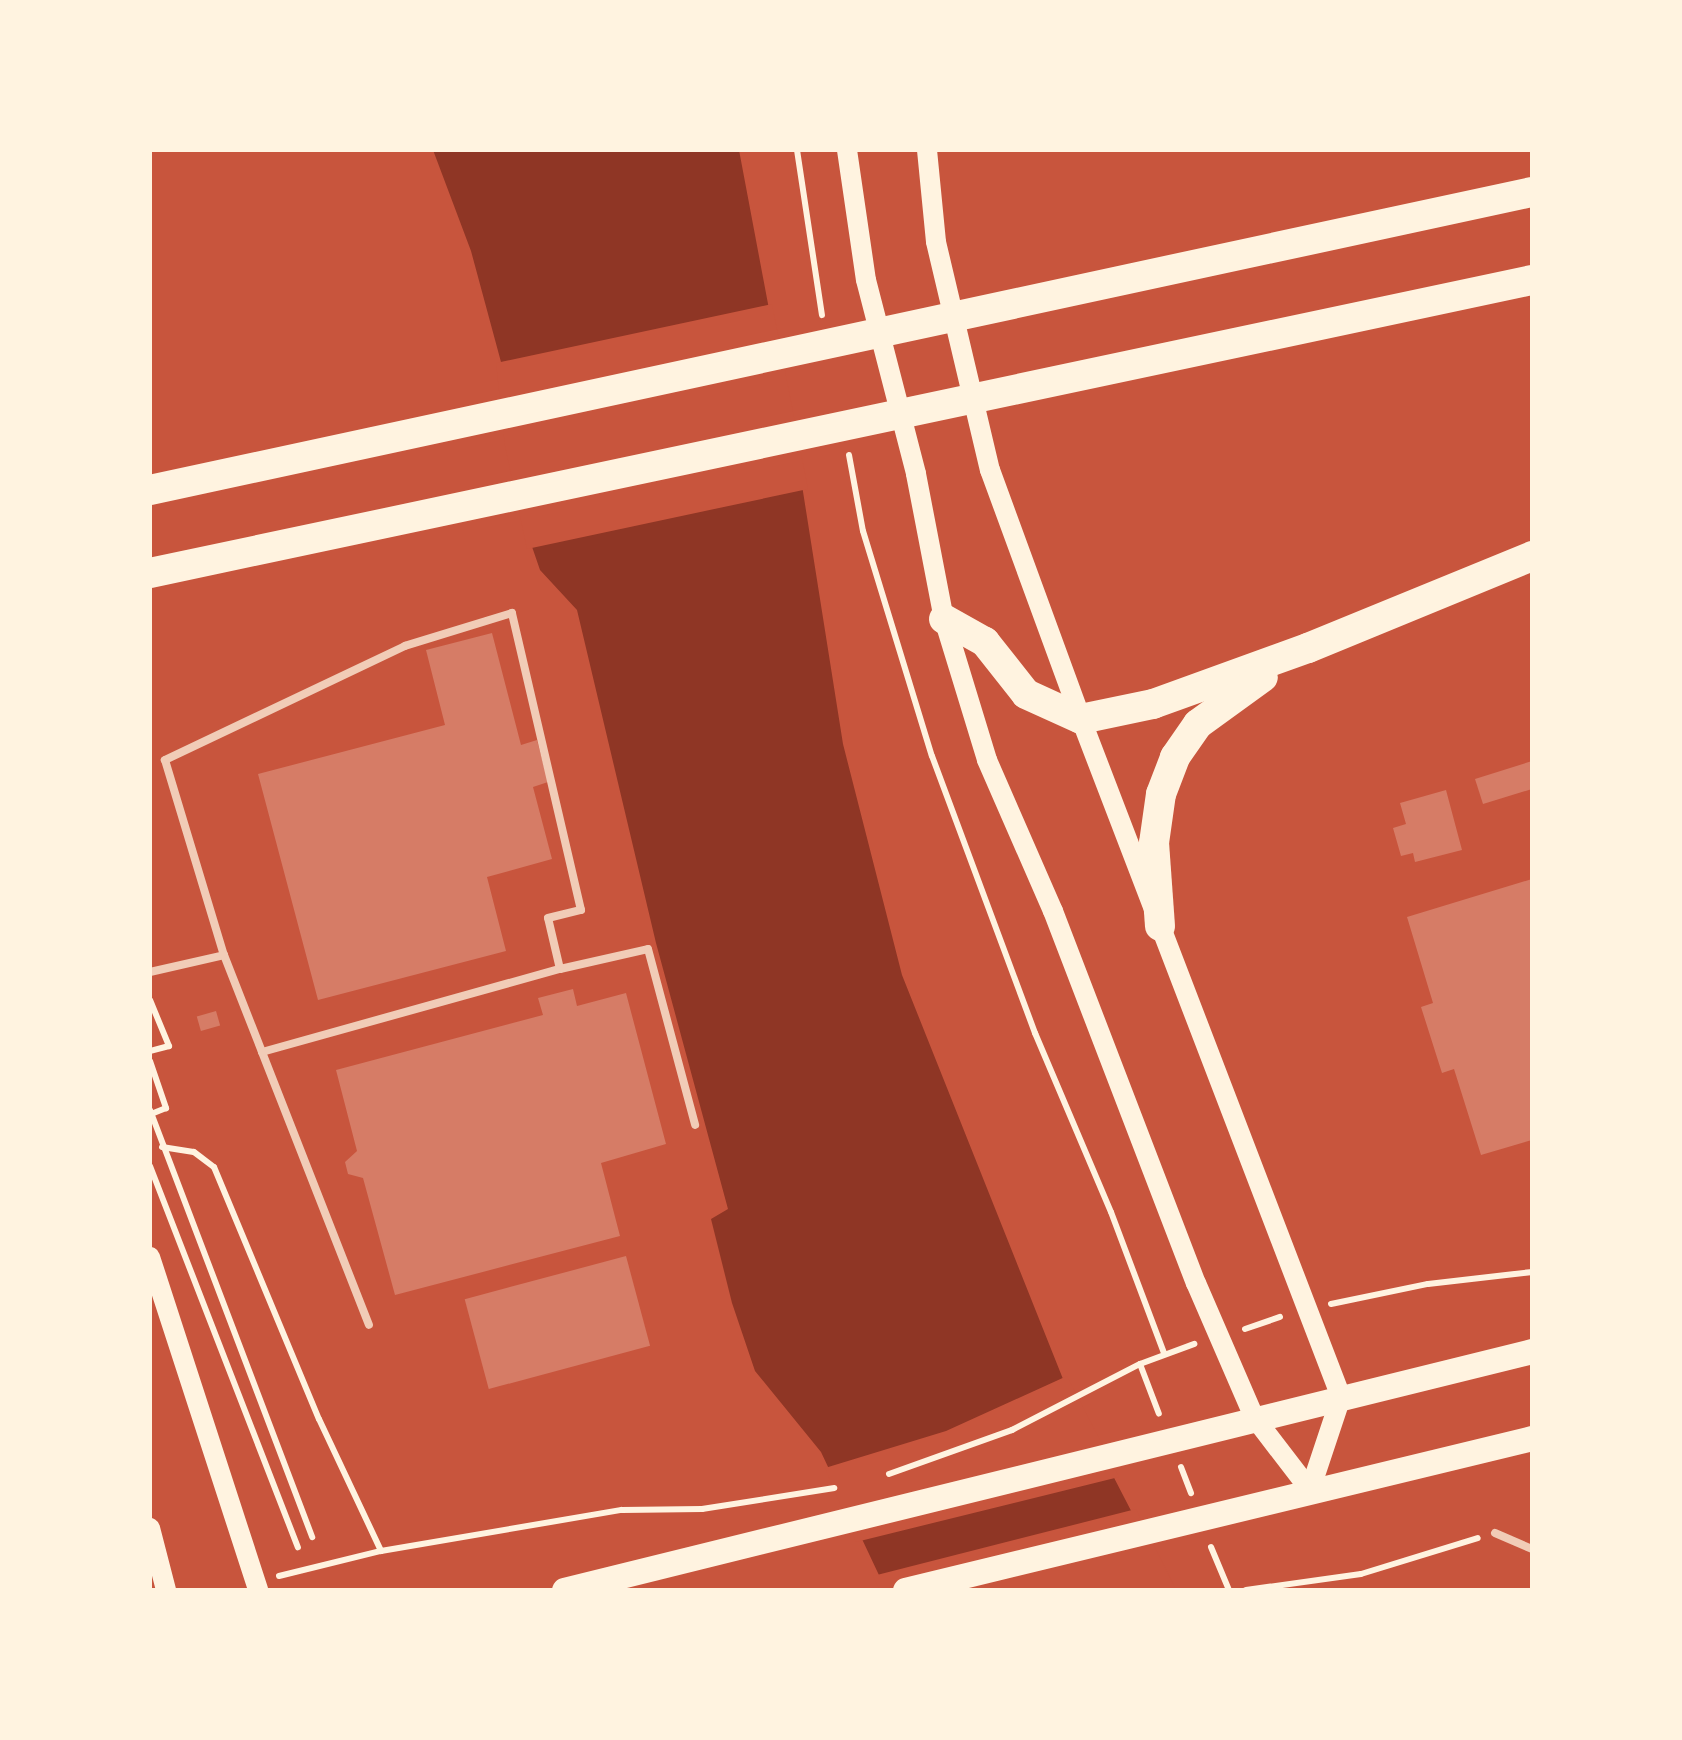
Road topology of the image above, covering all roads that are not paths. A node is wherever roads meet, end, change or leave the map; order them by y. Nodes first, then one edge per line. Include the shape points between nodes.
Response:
1 (847, 150) edge
2 (926, 150) edge
3 (1532, 192) edge
4 (1532, 280) edge
5 (1532, 288) edge
6 (1469, 295) junction
7 (150, 490) edge
8 (1532, 556) edge
9 (150, 573) edge
10 (944, 620) junction
11 (1308, 648) junction
12 (1081, 719) junction
13 (1160, 926) junction
14 (224, 955) junction
15 (560, 969) junction
16 (150, 972) edge
17 (262, 1052) junction
18 (695, 1126) dead end
19 (150, 1257) edge
20 (369, 1326) dead end
21 (1532, 1350) edge
22 (1341, 1397) junction
23 (1254, 1417) junction
24 (1532, 1438) edge
25 (1310, 1490) junction
26 (150, 1528) edge
27 (1495, 1533) road end
28 (1532, 1549) edge
29 (257, 1586) edge
30 (166, 1590) edge
31 (564, 1590) edge
32 (905, 1590) edge

1 - 10 main road via 866,280 916,474
2 - 12 main road via 936,242 990,470
3 - 7 highway
4 - 6 highway
5 - 6 highway
6 - 9 highway
8 - 11 highway
10 - 12 highway via 986,642 1026,694
10 - 23 main road via 987,760
11 - 12 highway via 1154,704
11 - 13 highway via 1198,724 1175,757 1154,843
12 - 13 main road
13 - 22 main road
14 - 15 lane via 165,760 405,646 512,612 582,910 548,918
14 - 16 lane
14 - 17 lane
15 - 17 lane
15 - 18 lane via 648,948
17 - 20 lane
19 - 29 main road
21 - 22 main road
22 - 23 main road
22 - 25 main road
23 - 25 main road
23 - 31 main road
24 - 25 main road
25 - 32 main road
26 - 30 main road
27 - 28 lane

